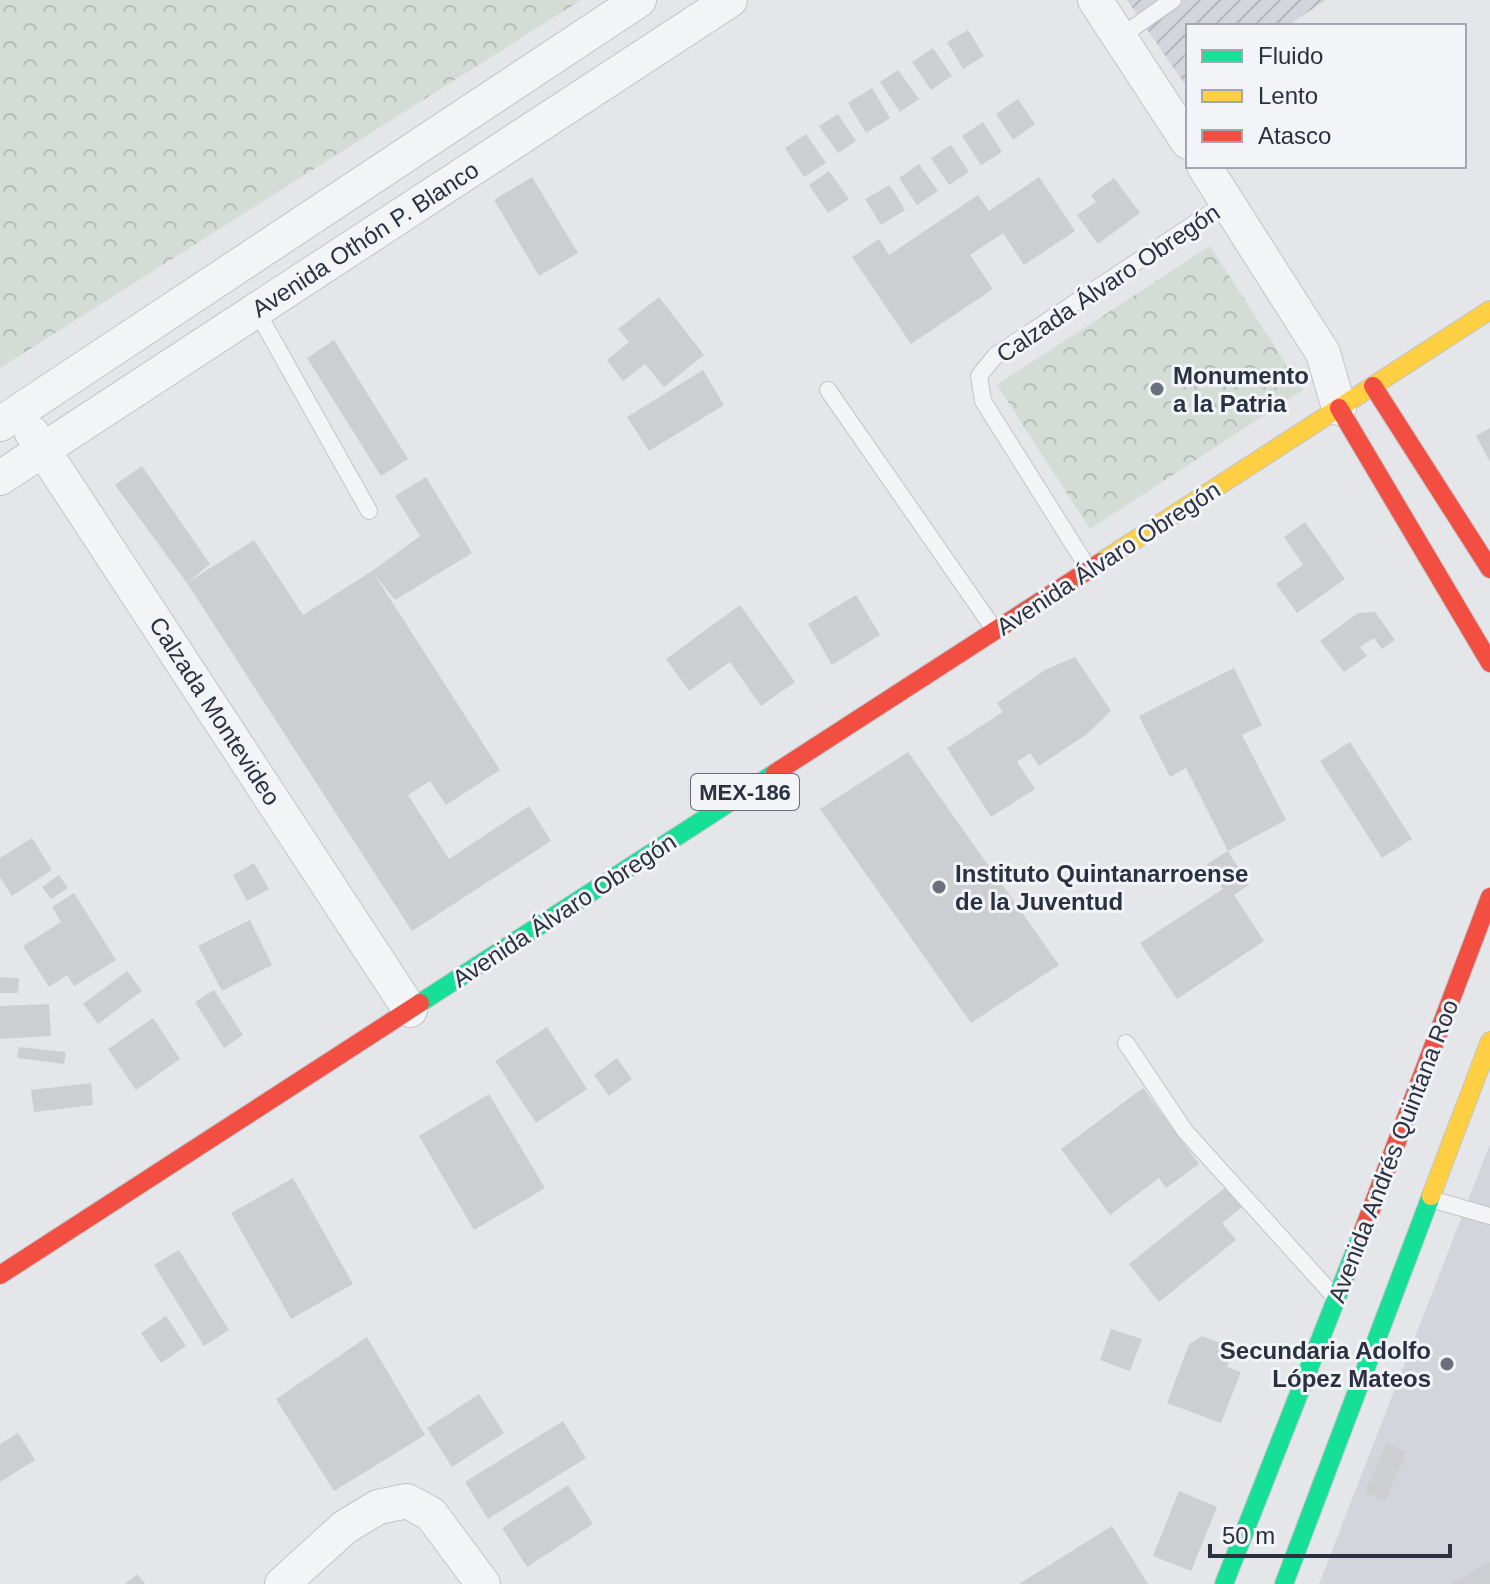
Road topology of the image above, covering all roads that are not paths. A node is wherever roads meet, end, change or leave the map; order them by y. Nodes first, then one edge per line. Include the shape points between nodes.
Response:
1 (639, 0) edge
2 (730, 0) edge
3 (1095, 0) edge
4 (1173, 0) edge
5 (1120, 37) junction
6 (1178, 111) edge
7 (1186, 136) edge
8 (1205, 168) edge
9 (1227, 202) junction
10 (256, 310) junction
11 (1490, 310) edge
12 (1323, 353) junction
13 (1373, 386) junction
14 (828, 390) dead end
15 (1339, 408) junction
16 (9, 418) edge
17 (44, 450) junction
18 (0, 478) edge
19 (369, 511) dead end
20 (1490, 569) edge
21 (1089, 570) junction
22 (995, 631) junction
23 (1490, 663) edge
24 (1490, 897) edge
25 (410, 1010) junction
26 (1490, 1041) edge
27 (1126, 1043) dead end
28 (1430, 1199) junction
29 (1490, 1216) edge
30 (0, 1275) edge
31 (1337, 1300) junction
32 (282, 1584) edge
33 (483, 1584) edge
34 (1224, 1584) edge
35 (1284, 1584) edge

1 - 16 street, Avenida Othón P. Blanco
2 - 10 street, Avenida Othón P. Blanco
3 - 5 street
4 - 5 lane
5 - 6 street
6 - 7 street
8 - 9 street
9 - 12 street
9 - 21 lane, Calzada Álvaro Obregón via 996,355 979,376 983,401
10 - 17 street, Avenida Othón P. Blanco
10 - 19 lane
11 - 13 main road, Avenida Álvaro Obregón / MEX-186
12 - 13 street
12 - 15 street
13 - 15 main road, Avenida Álvaro Obregón / MEX-186
13 - 20 main road
14 - 22 lane
15 - 21 main road, Avenida Álvaro Obregón / MEX-186
15 - 23 main road
16 - 17 street, Calzada Montevideo
17 - 18 street, Avenida Othón P. Blanco
17 - 25 street, Calzada Montevideo
21 - 22 main road, Avenida Álvaro Obregón / MEX-186
22 - 25 main road, Avenida Álvaro Obregón / MEX-186
24 - 31 main road, Avenida Andrés Quintana Roo
25 - 30 main road, Avenida Álvaro Obregón / MEX-186
26 - 28 main road
27 - 31 lane via 1185,1131
28 - 29 lane
28 - 35 main road
31 - 34 main road, Avenida Andrés Quintana Roo
32 - 33 street via 345,1527 378,1507 407,1501 431,1514

